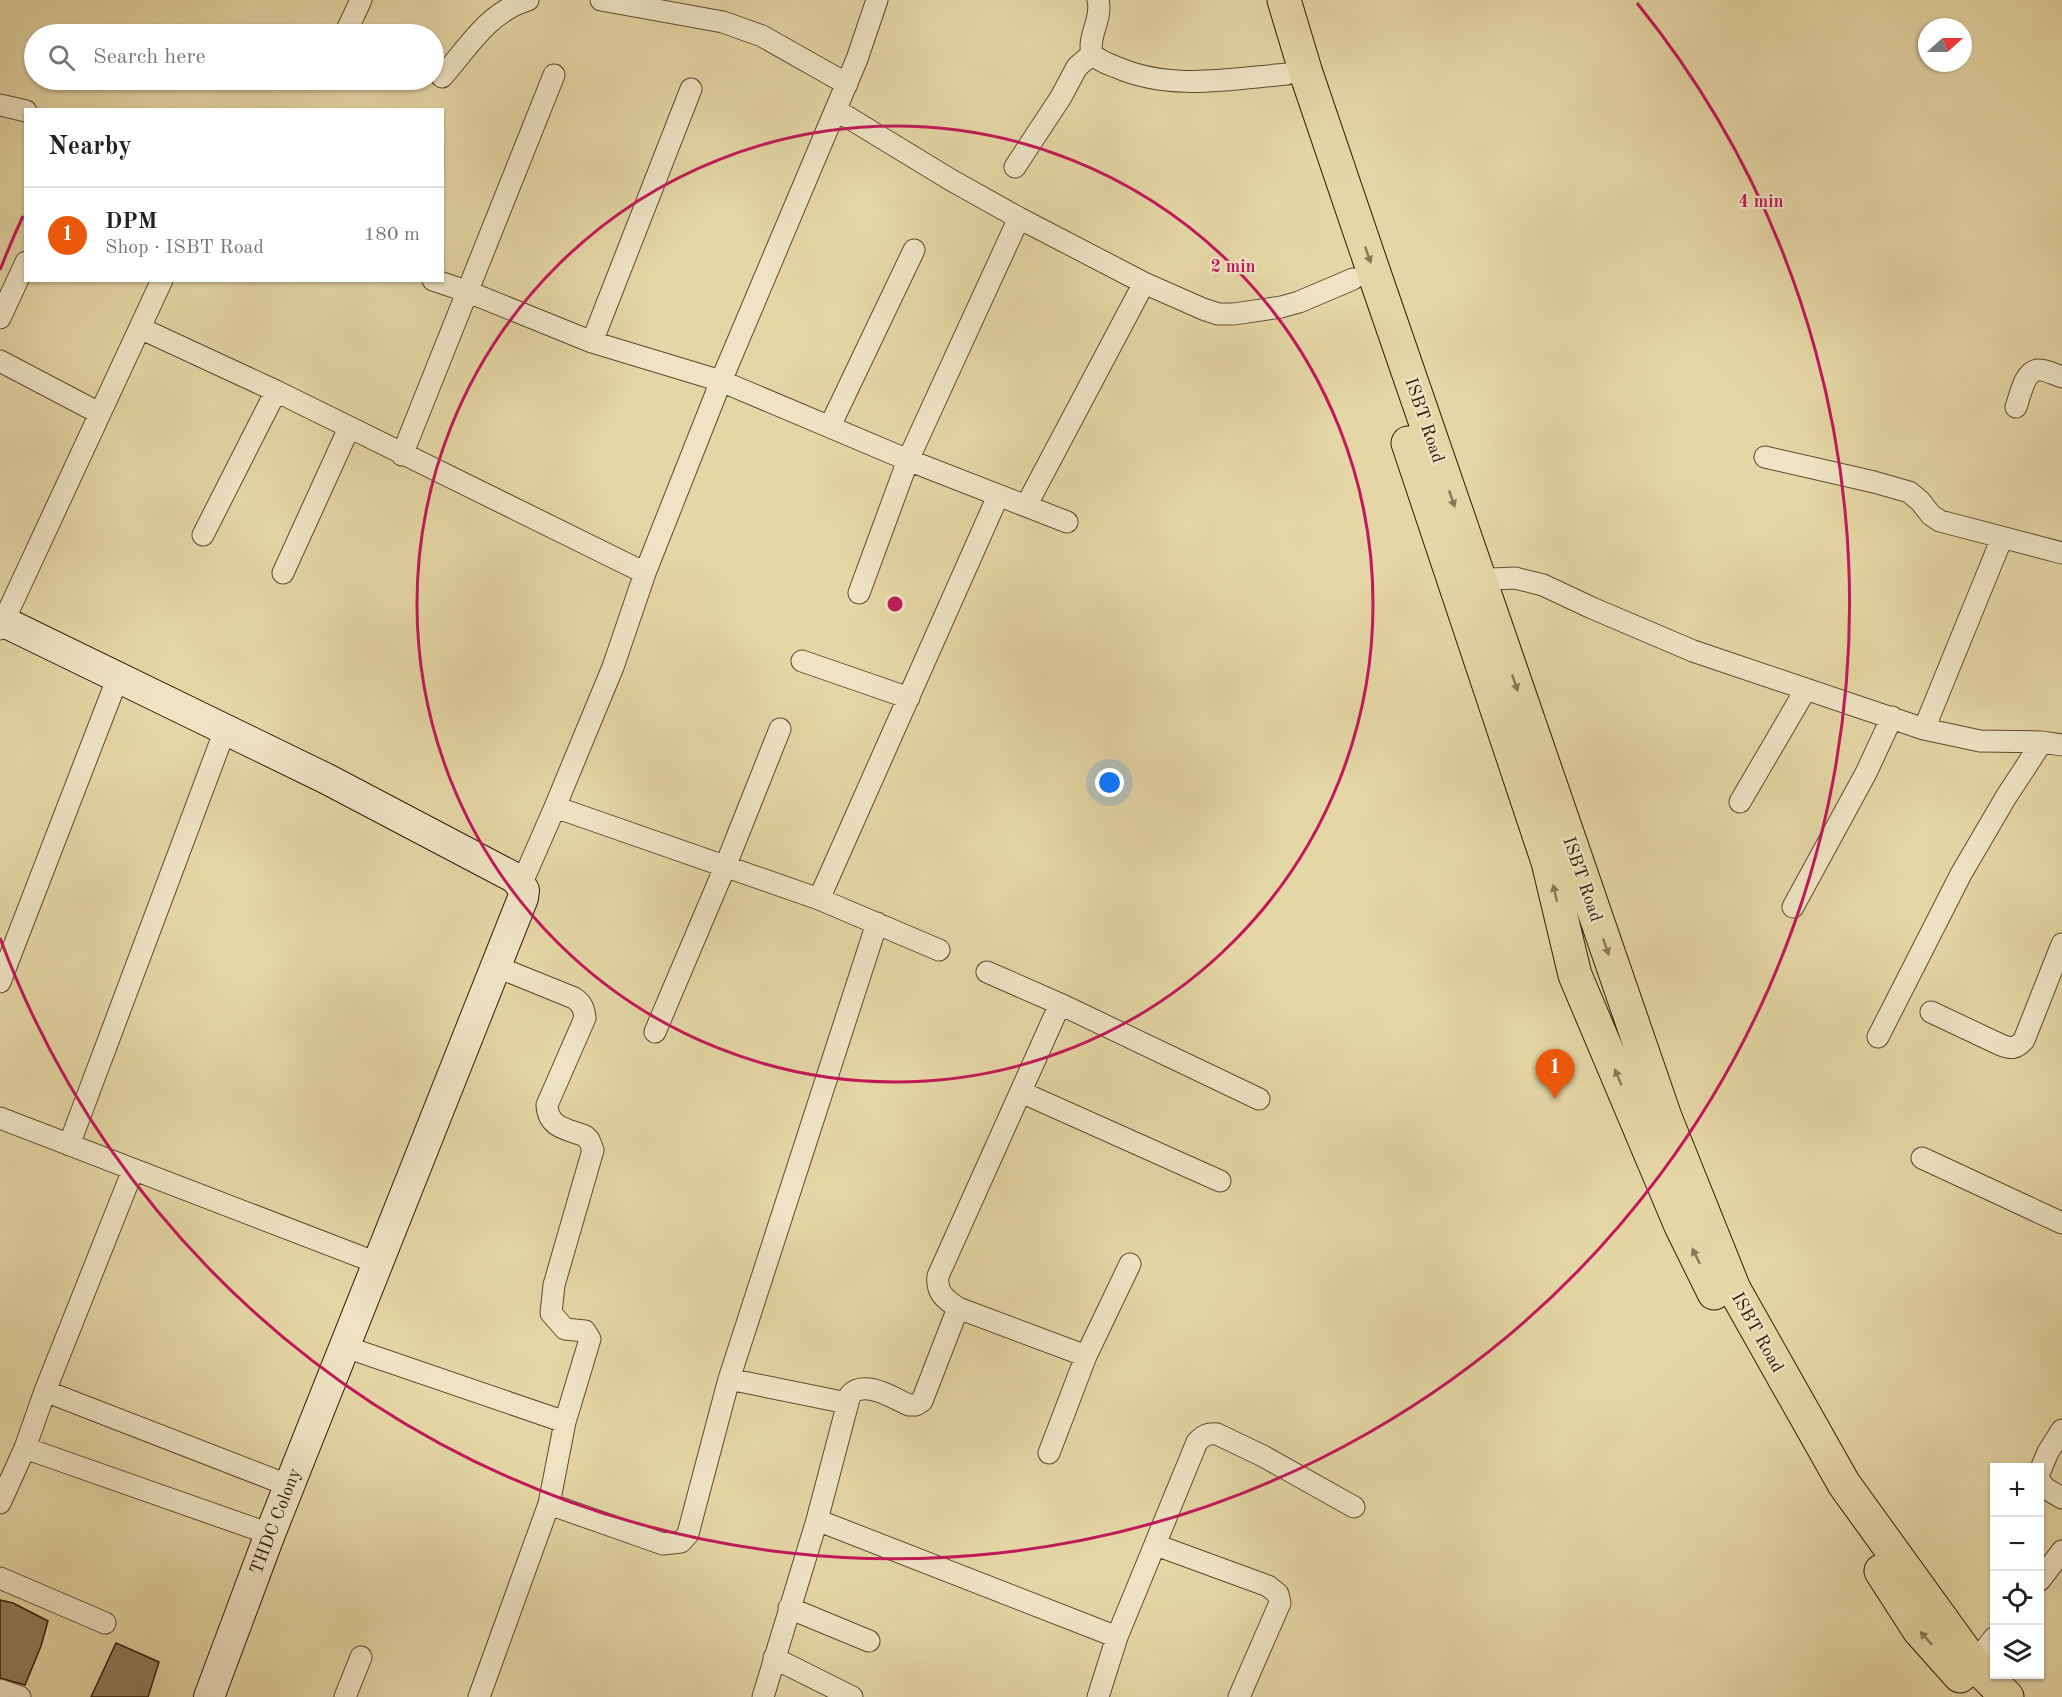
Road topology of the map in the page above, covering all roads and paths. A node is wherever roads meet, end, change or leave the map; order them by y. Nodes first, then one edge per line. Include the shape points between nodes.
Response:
1 (361, 0) edge
2 (528, 0) edge
3 (601, 0) edge
4 (878, 0) edge
5 (1098, 0) edge
6 (1263, 0) edge
7 (1284, 0) edge
8 (350, 24) edge
9 (1092, 54) junction
10 (1287, 74) junction
11 (444, 75) edge
12 (554, 75) dead end
13 (847, 84) junction
14 (691, 89) dead end
15 (0, 106) edge
16 (836, 110) junction
17 (24, 111) edge
18 (1325, 159) junction
19 (1015, 167) dead end
20 (1019, 218) junction
21 (914, 250) dead end
22 (24, 266) edge
23 (1353, 279) junction
24 (161, 282) edge
25 (439, 282) edge
26 (1144, 283) junction
27 (466, 291) junction
28 (0, 318) edge
29 (140, 328) junction
30 (592, 342) junction
31 (0, 361) edge
32 (2062, 377) edge
33 (721, 381) junction
34 (276, 391) junction
35 (2016, 407) dead end
36 (99, 413) junction
37 (830, 426) junction
38 (349, 428) junction
39 (402, 455) junction
40 (1765, 457) dead end
41 (908, 460) junction
42 (998, 496) junction
43 (1026, 506) junction
44 (1067, 522) dead end
45 (203, 535) dead end
46 (2002, 538) junction
47 (2062, 554) edge
48 (283, 573) dead end
49 (645, 573) junction
50 (1467, 580) junction
51 (859, 593) dead end
52 (1, 624) edge
53 (802, 661) dead end
54 (118, 677) junction
55 (1806, 689) junction
56 (909, 698) junction
57 (1892, 717) junction
58 (225, 729) junction
59 (780, 729) dead end
60 (1924, 729) junction
61 (2052, 743) edge
62 (1740, 802) dead end
63 (555, 807) junction
64 (725, 867) junction
65 (521, 885) junction
66 (819, 899) junction
67 (1793, 907) dead end
68 (878, 923) junction
69 (2062, 944) edge
70 (939, 950) dead end
71 (495, 966) junction
72 (987, 972) dead end
73 (0, 982) edge
74 (1060, 1004) junction
75 (1931, 1012) dead end
76 (655, 1032) dead end
77 (1878, 1037) dead end
78 (1021, 1092) junction
79 (1259, 1099) dead end
80 (0, 1118) edge
81 (1652, 1122) junction
82 (69, 1145) junction
83 (1922, 1158) dead end
84 (133, 1170) junction
85 (1220, 1181) dead end
86 (2062, 1223) edge
87 (377, 1263) junction
88 (1130, 1264) dead end
89 (958, 1308) junction
90 (346, 1347) junction
91 (1086, 1356) junction
92 (729, 1379) junction
93 (45, 1391) junction
94 (847, 1403) junction
95 (565, 1422) junction
96 (2062, 1430) edge
97 (25, 1448) junction
98 (1049, 1453) dead end
99 (2044, 1463) edge
100 (290, 1486) junction
101 (2044, 1487) edge
102 (2062, 1498) edge
103 (0, 1503) edge
104 (549, 1504) junction
105 (1354, 1507) dead end
106 (817, 1520) junction
107 (270, 1534) junction
108 (1156, 1545) junction
109 (2062, 1551) edge
110 (2044, 1575) edge
111 (0, 1578) edge
112 (789, 1608) junction
113 (105, 1623) dead end
114 (1117, 1637) junction
115 (869, 1641) dead end
116 (1990, 1644) edge
117 (361, 1657) dead end
118 (774, 1658) junction
119 (1974, 1664) junction
120 (0, 1690) edge
121 (20, 1697) edge
122 (209, 1697) edge
123 (345, 1697) edge
124 (479, 1697) edge
125 (763, 1697) edge
126 (852, 1697) edge
127 (1098, 1697) edge
128 (1239, 1697) edge
129 (1979, 1697) edge
130 (2007, 1697) edge

1 - 8 street
2 - 11 street via 517,3 481,28
3 - 13 street via 723,22 762,36
4 - 13 street
5 - 9 street via 1100,12 1090,46
6 - 10 highway
7 - 18 highway, ISBT Road
9 - 10 street via 1124,71 1168,82
9 - 19 street via 1077,67
10 - 18 highway
12 - 27 street
13 - 16 street
14 - 30 street
15 - 17 street
16 - 20 street
16 - 33 street
18 - 23 highway
18 -> 50 highway, ISBT Road
20 - 26 street
20 - 41 street
21 - 37 street
22 - 28 street
23 - 26 street via 1299,302 1234,314 1203,309
23 - 50 highway
24 - 29 street
25 - 27 street
26 - 43 street
27 - 30 street
27 - 39 street
29 - 34 street
29 - 36 street
30 - 33 street
31 - 36 street
32 - 35 street via 2034,371 2027,378
33 - 37 street
33 - 49 street
34 - 38 street
34 - 45 street
36 - 52 street
37 - 41 street
38 - 39 street
38 - 48 street
39 - 49 street
40 - 46 street via 1909,492 1940,521
41 - 42 street
41 - 51 street
42 - 43 street
42 - 56 street
43 - 44 street
46 - 47 street
46 - 60 street
49 - 63 street
50 - 55 street via 1515,578 1543,585 1694,651
50 - 81 highway, ISBT Road
52 - 54 street
53 - 56 street
54 - 58 street
54 - 73 street
55 - 57 street
55 - 62 street
56 - 66 street
57 - 60 street
57 - 67 street
58 - 65 street via 442,839 515,878
58 - 82 street
59 - 64 street
60 - 61 street via 1980,741
61 - 77 street via 2006,797 1961,874
63 - 64 street
63 - 65 street
64 - 66 street
64 - 76 street
65 - 71 street, THDC Colony via 523,898
66 - 68 street
68 - 70 street
68 - 92 street
69 - 75 street via 2024,1040 2017,1047 2008,1047
71 - 87 street, THDC Colony
71 - 95 street via 574,998 584,1010 585,1018 547,1105 554,1124 585,1136 593,1150 554,1285 551,1313 565,1329 585,1331 590,1339
72 - 74 street
74 - 78 street
74 - 79 street
78 - 85 street
78 - 89 street via 938,1276 939,1292
80 - 82 street
81 - 119 highway, ISBT Road via 1734,1289 1838,1474
129 -> 81 highway via 1919,1630 1739,1343 1681,1226
82 - 84 street
83 - 86 street
84 - 87 street
84 - 93 street
87 - 90 street, THDC Colony
88 - 91 street
89 - 91 street
89 - 94 street via 922,1401 909,1405 861,1388 854,1390
90 - 95 street
90 - 100 street, THDC Colony
91 - 98 street
92 - 94 street
92 - 104 street via 688,1534 681,1542 663,1544
93 - 97 street
93 - 100 street
94 - 106 street
95 - 104 street
96 - 99 street
97 - 103 street
97 - 107 street
100 - 107 street, THDC Colony
101 - 102 street
104 - 124 street
105 - 108 street via 1263,1456 1210,1433 1197,1442
106 - 112 street
106 - 114 street
107 - 122 street, THDC Colony
108 - 114 street
108 - 128 street via 1268,1586 1278,1594 1280,1603
109 - 110 street
111 - 113 street
112 - 115 street
112 - 118 street
114 - 127 street
116 - 119 street
117 - 123 street
118 - 125 street
118 - 126 street
119 - 130 highway, ISBT Road
120 - 121 street

